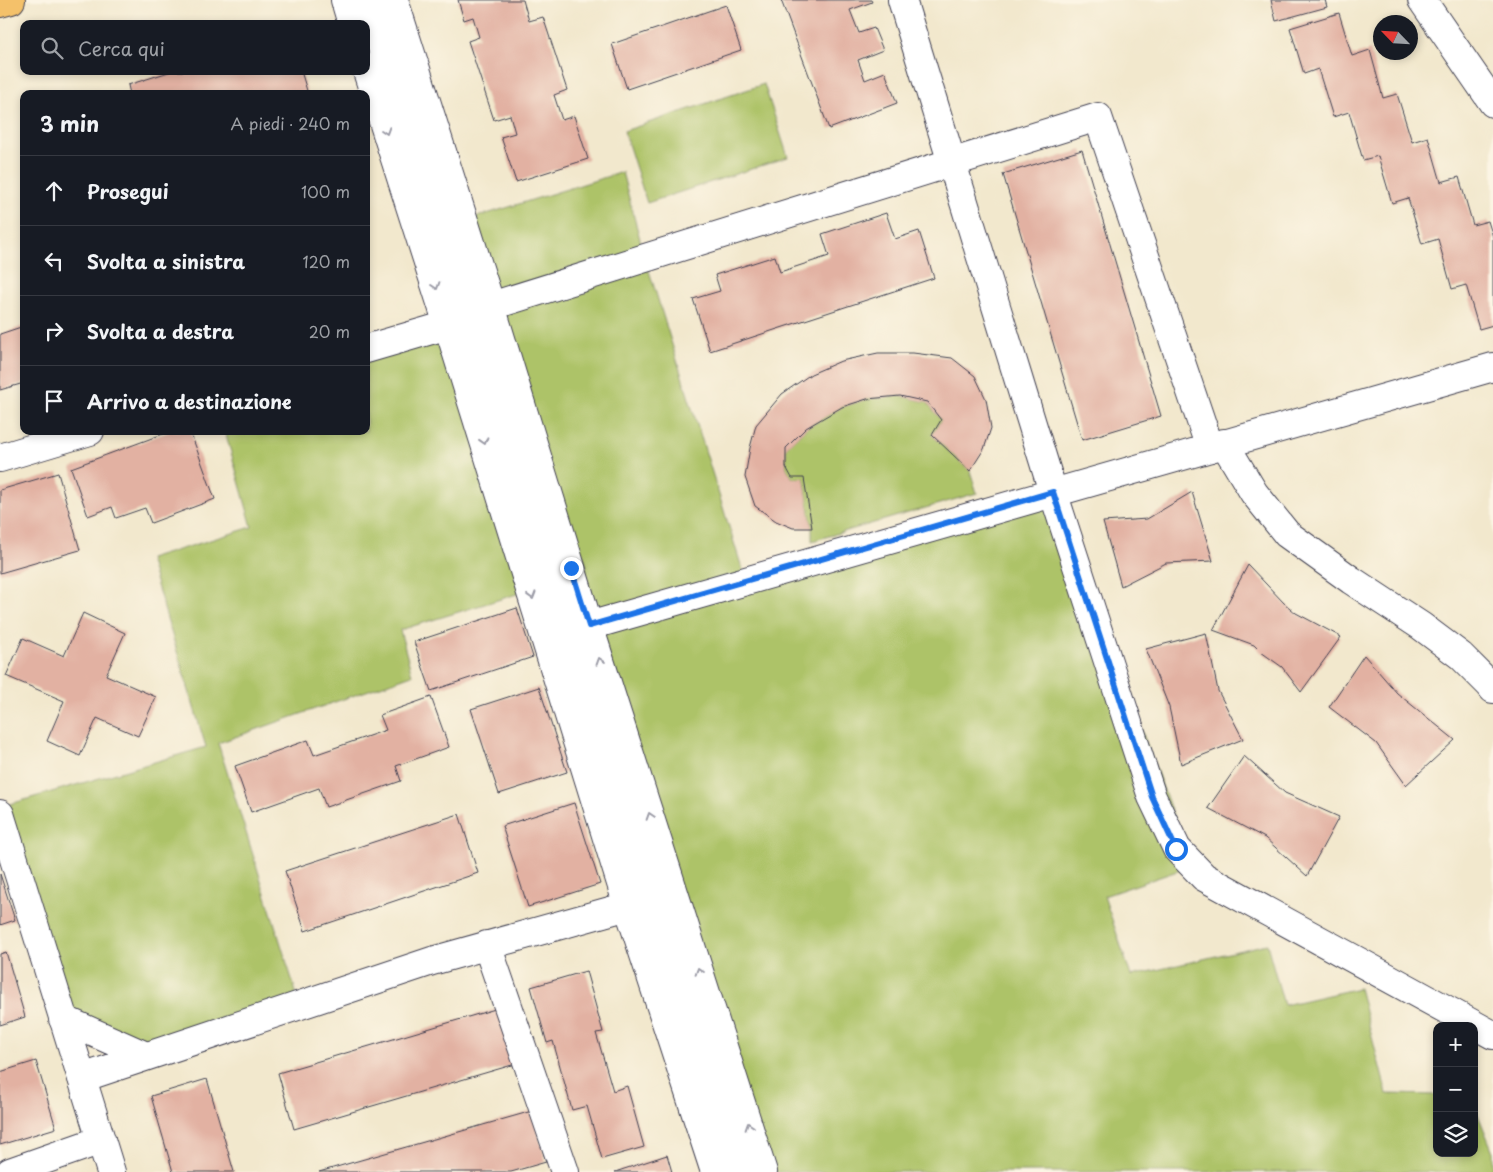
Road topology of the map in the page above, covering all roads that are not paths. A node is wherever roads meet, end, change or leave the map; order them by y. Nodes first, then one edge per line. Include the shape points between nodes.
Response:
1 (11, 0) edge
2 (345, 0) edge
3 (367, 0) edge
4 (394, 0) edge
5 (902, 0) edge
6 (1422, 0) edge
7 (0, 3) edge
8 (351, 20) edge
9 (368, 75) edge
10 (1493, 104) edge
11 (952, 162) junction
12 (491, 306) junction
13 (448, 325) junction
14 (370, 348) edge
15 (1493, 367) edge
16 (77, 435) edge
17 (1217, 446) junction
18 (0, 458) edge
19 (1053, 492) junction
20 (589, 626) junction
21 (1493, 690) edge
22 (0, 814) edge
23 (628, 906) junction
24 (487, 945) junction
25 (64, 1019) junction
26 (1493, 1035) edge
27 (146, 1056) junction
28 (82, 1078) junction
29 (101, 1140) junction
30 (49, 1159) junction
31 (10, 1172) edge
32 (74, 1172) edge
33 (111, 1172) edge
34 (566, 1172) edge
35 (715, 1172) edge
36 (736, 1172) edge
37 (763, 1172) edge

1 - 7 main road
2 - 8 street
3 - 36 street
4 - 12 street
5 - 11 street
6 - 10 street
9 -> 13 street
11 - 12 street
11 - 17 street via 1098,117
11 - 19 street
12 - 20 street
13 - 14 street
13 -> 23 street
15 - 17 street
16 - 18 street
17 - 19 street
17 - 21 street via 1286,534 1461,656
19 - 20 street
19 - 26 street via 1152,797 1176,849 1204,877
37 -> 20 street
22 - 25 street
23 - 24 street
23 - 35 street
24 - 27 street
24 - 34 street
25 - 27 street
25 - 28 street
27 - 28 street
28 - 29 street
29 - 30 street
29 - 33 street
30 - 31 street
30 - 32 street

